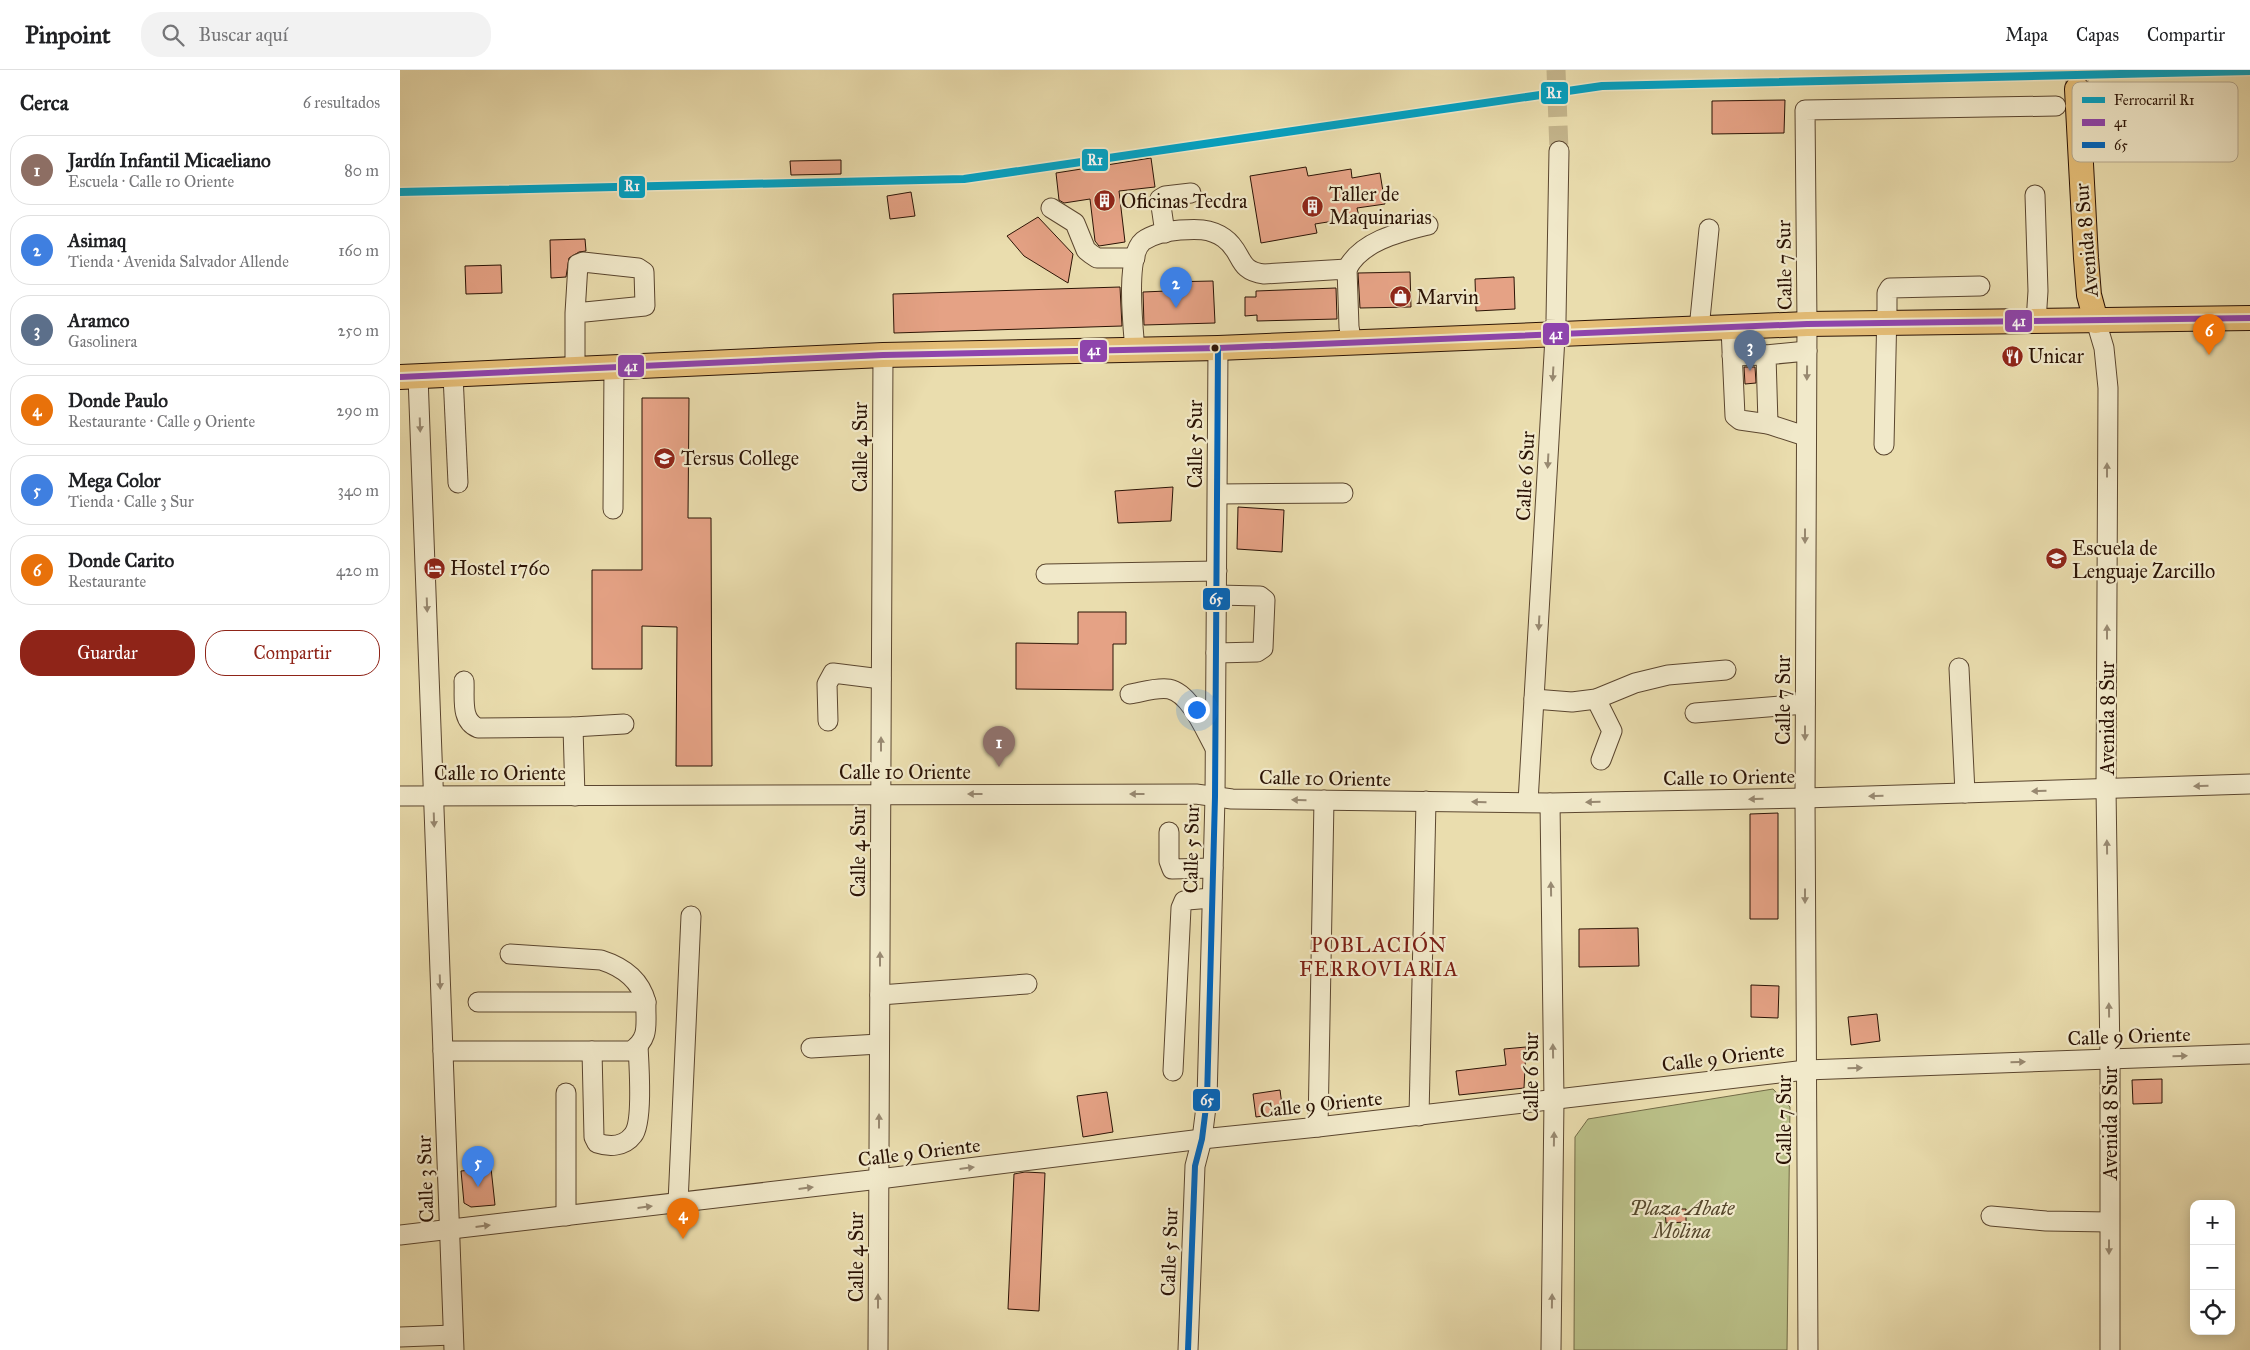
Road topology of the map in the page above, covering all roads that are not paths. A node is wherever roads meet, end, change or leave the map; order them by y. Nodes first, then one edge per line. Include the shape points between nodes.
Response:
1 (2056, 106) dead end
2 (1559, 151) tunnel mouth
3 (2081, 162) edge
4 (1191, 193) dead end
5 (2035, 195) dead end
6 (1052, 208) dead end
7 (1428, 225) dead end
8 (1709, 229) dead end
9 (1165, 233) junction
10 (1135, 258) junction
11 (1347, 269) junction
12 (1980, 286) dead end
13 (575, 313) dead end
14 (2250, 318) edge
15 (2096, 321) junction
16 (2036, 322) junction
17 (1807, 324) junction
18 (1887, 324) junction
19 (1731, 328) junction
20 (1699, 329) junction
21 (1555, 335) junction
22 (1352, 343) junction
23 (1218, 348) junction
24 (1135, 350) junction
25 (1807, 351) junction
26 (883, 355) junction
27 (1766, 355) junction
28 (1732, 356) junction
29 (614, 368) junction
30 (575, 369) junction
31 (453, 375) junction
32 (409, 377) edge
33 (1768, 424) junction
34 (1805, 436) junction
35 (1884, 445) dead end
36 (458, 483) dead end
37 (1343, 493) dead end
38 (1218, 494) junction
39 (613, 508) dead end
40 (1217, 571) junction
41 (1046, 574) dead end
42 (1217, 595) junction
43 (1216, 653) junction
44 (1959, 668) dead end
45 (1726, 670) dead end
46 (881, 679) junction
47 (464, 681) dead end
48 (1130, 694) dead end
49 (1534, 699) junction
50 (1596, 699) junction
51 (1805, 704) junction
52 (1695, 713) dead end
53 (828, 721) dead end
54 (624, 724) dead end
55 (573, 727) junction
56 (1215, 748) junction
57 (1600, 760) dead end
58 (2250, 784) edge
59 (2106, 789) junction
60 (1965, 793) junction
61 (881, 794) junction
62 (400, 796) edge
63 (434, 796) junction
64 (575, 796) junction
65 (1215, 797) junction
66 (1805, 798) junction
67 (1324, 800) junction
68 (1426, 801) junction
69 (1528, 802) junction
70 (1550, 803) junction
71 (1169, 832) dead end
72 (1213, 868) junction
73 (1212, 898) junction
74 (691, 916) dead end
75 (510, 954) dead end
76 (1026, 984) dead end
77 (880, 995) junction
78 (478, 1002) dead end
79 (646, 1002) junction
80 (879, 1044) junction
81 (638, 1046) junction
82 (811, 1048) dead end
83 (443, 1051) junction
84 (592, 1051) junction
85 (2250, 1054) edge
86 (2110, 1059) junction
87 (1806, 1070) junction
88 (1173, 1071) dead end
89 (566, 1093) dead end
90 (1554, 1100) junction
91 (1419, 1116) junction
92 (1318, 1127) junction
93 (1202, 1138) junction
94 (878, 1179) junction
95 (678, 1203) junction
96 (566, 1216) junction
97 (1991, 1216) dead end
98 (2109, 1222) junction
99 (449, 1230) junction
100 (400, 1235) edge
101 (400, 1337) edge
102 (453, 1342) edge
103 (878, 1350) edge
104 (1188, 1350) edge
105 (1552, 1350) edge
106 (1808, 1350) edge
107 (2110, 1350) edge

1 - 17 street, Calle 7 Sur via 1806,110
2 - 21 street, Calle 6 Sur
3 - 15 main road, Avenida 8 Sur via 2089,295
4 - 9 street via 1160,199
5 - 16 street
6 - 10 street via 1076,224 1086,250 1091,254 1098,258
7 - 11 street via 1397,233 1358,253
8 - 20 street
9 - 10 street via 1142,242
9 - 11 street via 1192,229 1216,233 1225,238 1246,269 1252,272
10 - 24 street via 1132,280
11 - 22 street
12 - 18 street via 1890,288 1887,293
13 - 30 street
14 - 15 main road
15 - 16 main road
59 -> 15 street, Avenida 8 Sur via 2108,388 2104,348
16 - 18 main road
17 - 18 main road
17 - 19 main road
17 - 25 street, Calle 7 Sur
18 - 35 street
19 - 20 main road
19 - 28 street
20 - 21 main road
21 - 22 main road
21 -> 49 street, Calle 6 Sur
22 - 23 main road
23 - 24 main road
23 - 38 street, Calle 5 Sur
24 - 26 main road
25 - 27 street
25 -> 34 street, Calle 7 Sur
26 - 29 main road
26 - 46 street, Calle 4 Sur
27 - 28 street
27 - 33 street
28 - 33 street via 1735,416 1740,420
29 - 30 main road
29 - 39 street
30 - 31 main road
31 - 32 main road
31 - 36 street
32 -> 63 street, Calle 3 Sur
33 - 34 street
34 -> 51 street, Calle 7 Sur
37 - 38 street
38 - 40 street, Calle 5 Sur
40 - 41 street
40 - 42 street, Calle 5 Sur
42 - 43 street, Calle 5 Sur
42 - 43 street via 1260,596 1265,600 1263,648 1257,652
43 - 56 street, Calle 5 Sur
44 - 60 street
45 - 50 street via 1668,675 1635,682
46 - 53 street via 833,673 827,684
61 -> 46 street, Calle 4 Sur
47 - 55 street via 466,717 472,726
48 - 56 street via 1164,688 1174,690 1190,704
49 - 50 street via 1572,702
49 - 69 street, Calle 6 Sur
50 - 57 street via 1612,731
51 - 52 street
51 -> 66 street, Calle 7 Sur
54 - 55 street
55 - 64 street
56 - 65 street, Calle 5 Sur
58 -> 59 street, Calle 10 Oriente
59 -> 60 street, Calle 10 Oriente
86 -> 59 street, Avenida 8 Sur
60 -> 66 street, Calle 10 Oriente
61 - 64 street, Calle 10 Oriente
65 -> 61 street, Calle 10 Oriente via 1196,794
77 -> 61 street, Calle 4 Sur
62 - 63 street, Calle 10 Oriente
63 - 64 street, Calle 10 Oriente
63 -> 83 street, Calle 3 Sur
67 -> 65 street, Calle 10 Oriente via 1232,800
65 - 72 street, Calle 5 Sur
66 -> 70 street, Calle 10 Oriente
66 -> 87 street, Calle 7 Sur
67 - 68 street, Calle 10 Oriente
67 - 92 street
69 -> 68 street, Calle 10 Oriente
68 - 91 street
69 - 70 street, Calle 10 Oriente
90 -> 70 street, Calle 6 Sur
71 - 72 street via 1172,869
72 - 73 street, Calle 5 Sur
73 - 88 street via 1187,900 1181,908
73 - 93 street, Calle 5 Sur via 1207,1099
74 - 95 street
75 - 79 street via 601,960 616,965 636,980
76 - 77 street
77 - 80 street, Calle 4 Sur
78 - 79 street
79 - 81 street via 645,1038
80 - 82 street
94 -> 80 street, Calle 4 Sur
81 - 84 street via 631,1051
81 - 84 street via 637,1126 634,1135 612,1146 597,1143 594,1137
83 - 84 street
83 - 99 street, Calle 3 Sur
86 -> 85 street, Calle 9 Oriente
87 -> 86 street, Calle 9 Oriente
86 - 98 street, Avenida 8 Sur
87 - 90 street, Calle 9 Oriente
87 - 106 street, Calle 7 Sur
89 - 96 street
90 - 91 street, Calle 9 Oriente
105 -> 90 street, Calle 6 Sur
91 - 92 street, Calle 9 Oriente
92 - 93 street, Calle 9 Oriente
94 -> 93 street, Calle 9 Oriente
93 - 104 street, Calle 5 Sur via 1195,1166
95 -> 94 street, Calle 9 Oriente
103 -> 94 street, Calle 4 Sur
96 -> 95 street, Calle 9 Oriente
99 -> 96 street, Calle 9 Oriente
97 - 98 street
98 -> 107 street, Avenida 8 Sur
99 - 100 street, Calle 9 Oriente
99 - 102 street, Calle 3 Sur
101 - 102 street

